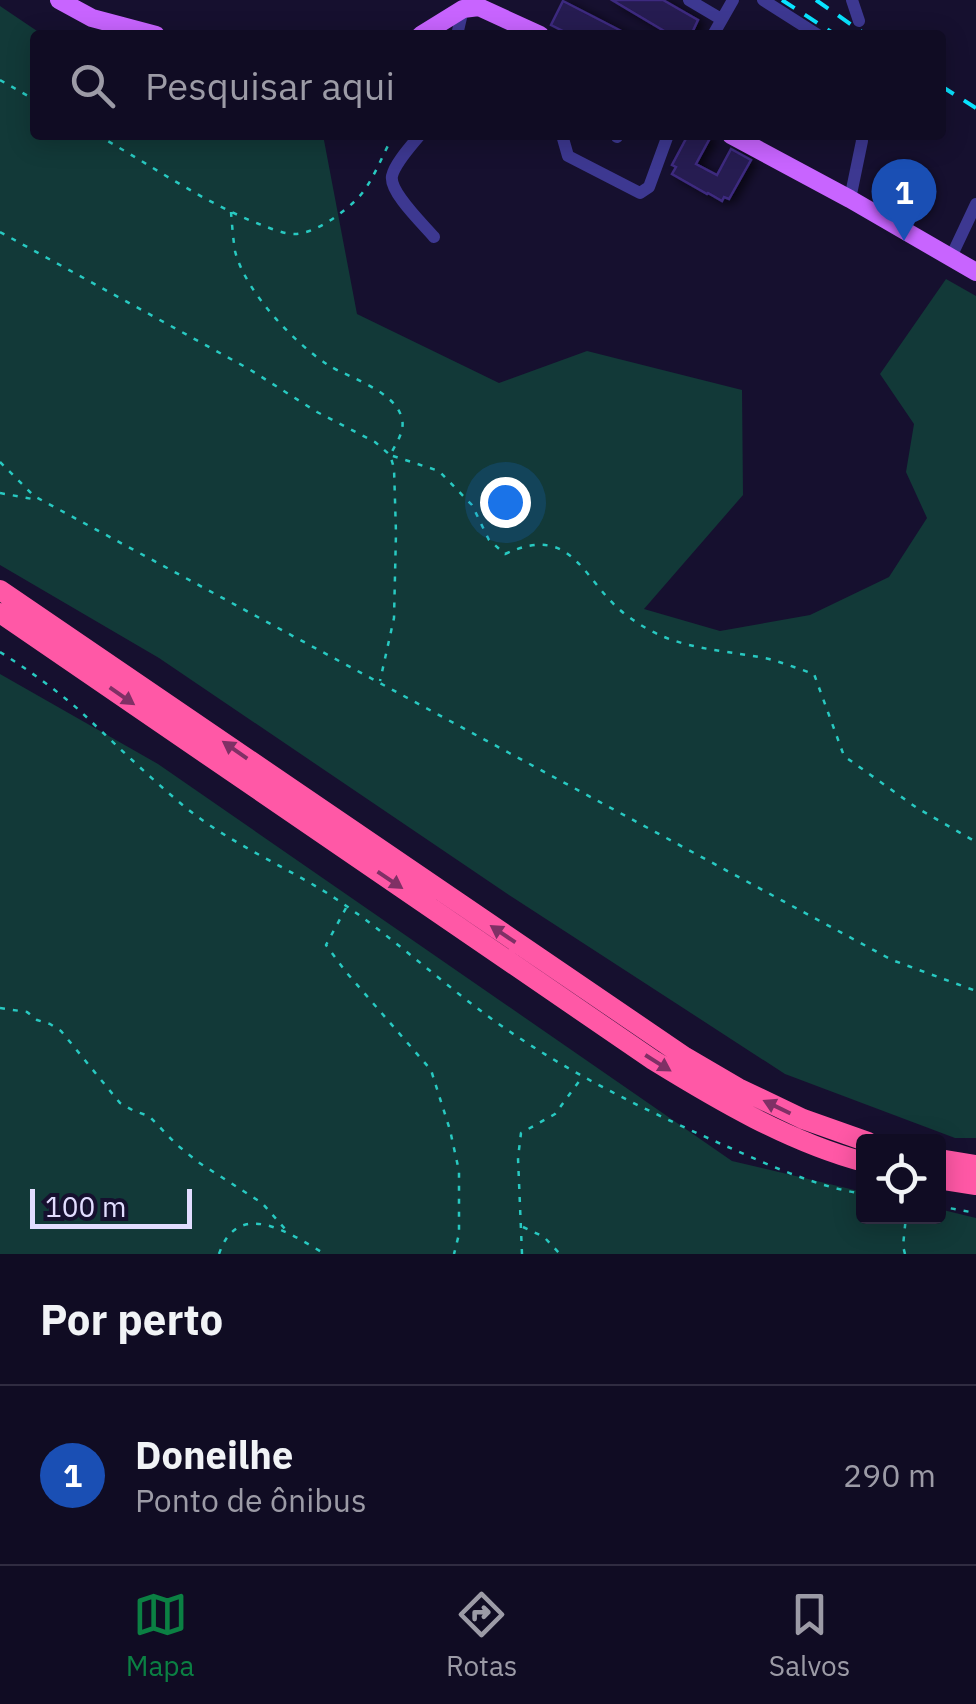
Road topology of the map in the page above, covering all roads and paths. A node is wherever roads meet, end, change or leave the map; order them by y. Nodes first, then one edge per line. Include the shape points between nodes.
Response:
1 (59, 0) edge
2 (689, 0) edge
3 (733, 0) edge
4 (764, 0) edge
5 (852, 0) edge
6 (475, 5) edge
7 (721, 18) junction
8 (859, 21) dead end
9 (137, 30) edge
10 (429, 30) edge
11 (460, 30) edge
12 (529, 30) edge
13 (715, 30) edge
14 (810, 30) edge
15 (0, 80) edge
16 (30, 97) edge
17 (105, 140) edge
18 (391, 140) edge
19 (416, 140) edge
20 (563, 140) edge
21 (666, 140) edge
22 (740, 140) edge
23 (862, 140) edge
24 (850, 199) junction
25 (976, 204) edge
26 (231, 212) junction
27 (0, 232) edge
28 (434, 237) dead end
29 (952, 257) junction
30 (976, 272) edge
31 (390, 455) junction
32 (0, 462) edge
33 (0, 493) edge
34 (43, 501) junction
35 (0, 590) edge
36 (0, 613) edge
37 (0, 652) edge
38 (380, 683) junction
39 (976, 842) edge
40 (346, 907) junction
41 (976, 991) edge
42 (0, 1008) edge
43 (584, 1075) junction
44 (856, 1138) edge
45 (856, 1159) edge
46 (946, 1160) edge
47 (976, 1165) edge
48 (946, 1181) edge
49 (976, 1185) edge
50 (856, 1193) edge
51 (946, 1208) edge
52 (976, 1214) edge
53 (905, 1224) edge
54 (522, 1226) junction
55 (286, 1230) junction
56 (219, 1254) edge
57 (325, 1254) edge
58 (454, 1254) edge
59 (522, 1254) edge
60 (560, 1254) edge
61 (905, 1254) edge

1 - 9 main road
2 - 7 street
3 - 7 street
4 - 14 street
5 - 8 street
6 - 10 main road
6 - 11 street
6 - 12 main road
7 - 13 street
15 - 16 path
17 - 26 path
18 - 26 path via 354,202 310,231 276,230
19 - 28 street via 392,172 392,183
20 - 21 street via 568,156 640,194 649,187
22 - 24 main road
23 - 24 street
24 - 29 main road
25 - 29 street
26 - 31 path via 244,274 273,316 311,353 397,408 402,432
27 - 31 path
29 - 30 main road
31 - 38 path via 394,618
31 - 39 path via 439,471 472,505 504,554 525,544 562,548 609,602 680,644 814,674 844,756
32 - 34 path
33 - 34 path
34 - 38 path
44 -> 35 highway via 803,1119 684,1057
36 -> 45 highway via 653,1060 786,1133
37 - 40 path via 76,708 216,830
38 - 41 path via 892,960
40 - 43 path via 480,1010
40 - 58 path via 326,945 431,1070 441,1100 459,1170
42 - 55 path via 28,1012 61,1031 120,1103 149,1116 198,1162 262,1202
43 - 50 path via 772,1166
43 - 54 path via 555,1114 520,1133
46 - 47 highway
48 - 49 highway
51 - 52 path
53 - 61 path
54 - 59 path
54 - 60 path
55 - 56 path via 247,1224 232,1229
55 - 57 path

